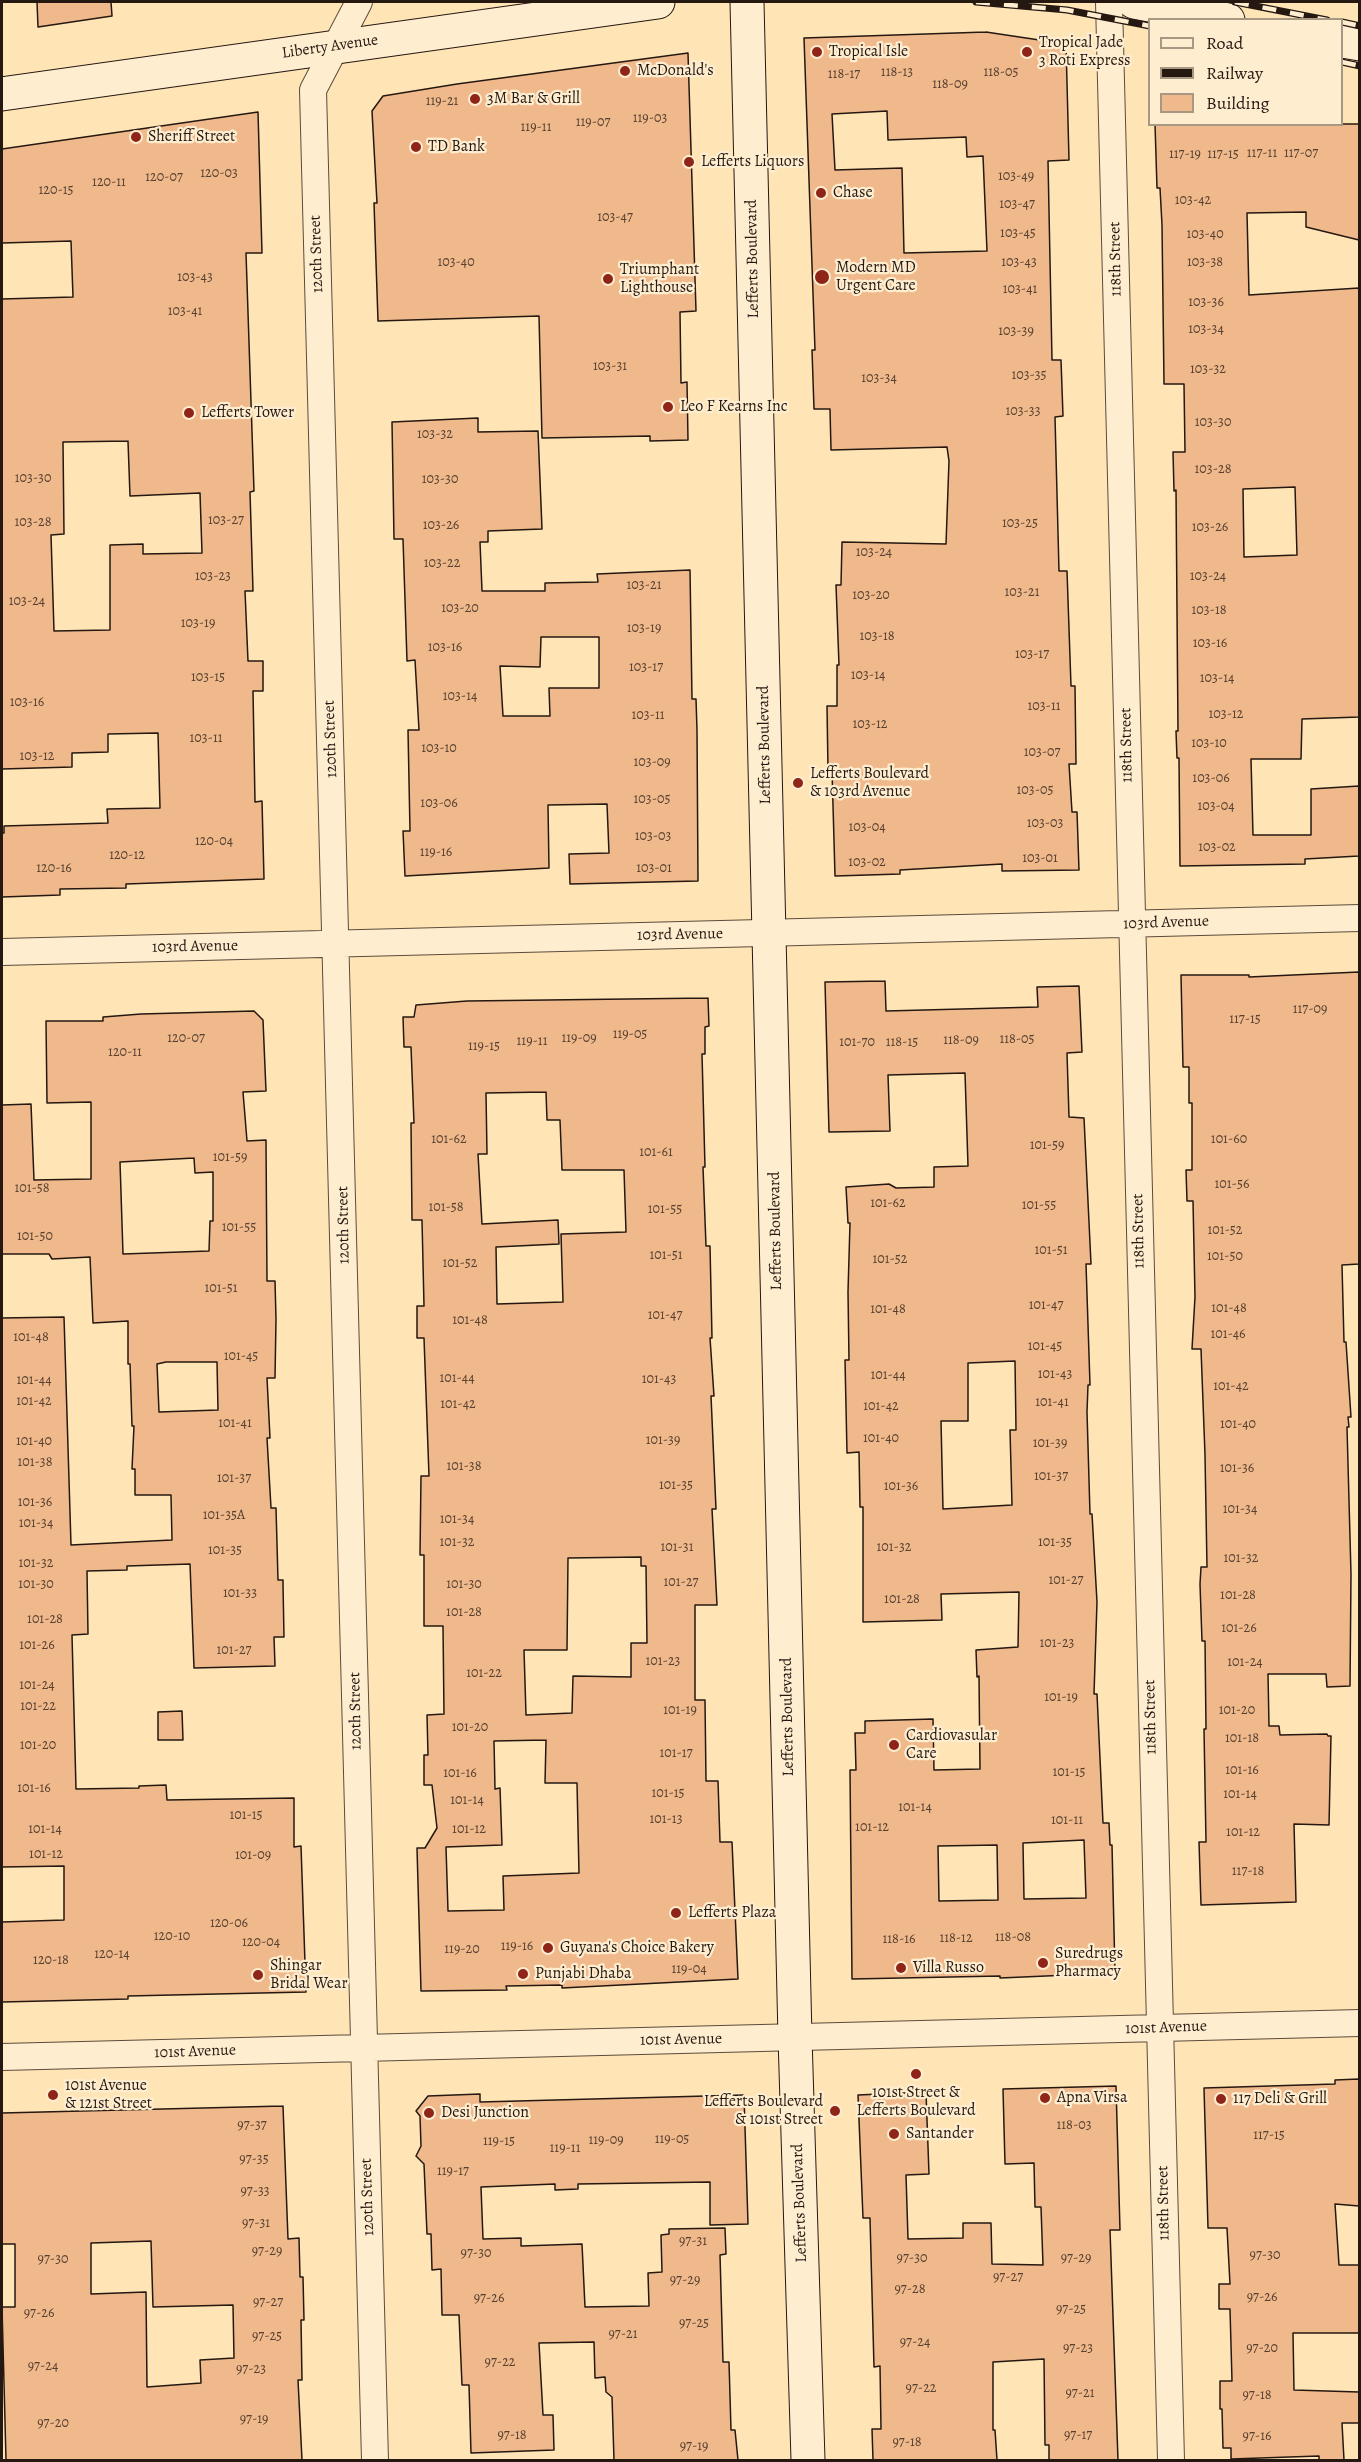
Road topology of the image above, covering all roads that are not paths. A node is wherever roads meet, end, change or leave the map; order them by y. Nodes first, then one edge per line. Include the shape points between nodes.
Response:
1 (359, 2) edge
2 (658, 2) edge
3 (747, 2) edge
4 (1109, 2) edge
5 (1134, 2) edge
6 (1218, 18) edge
7 (1343, 41) edge
8 (1359, 44) edge
9 (336, 46) junction
10 (2, 94) edge
11 (1359, 918) edge
12 (1131, 924) junction
13 (769, 932) junction
14 (336, 944) junction
15 (2, 952) edge
16 (1359, 2023) edge
17 (1160, 2028) junction
18 (795, 2037) junction
19 (364, 2048) junction
20 (2, 2057) edge
21 (375, 2460) edge
22 (808, 2460) edge
23 (1171, 2460) edge

1 - 9 street, 120th Street
2 - 9 street, Liberty Avenue
3 - 13 street, Lefferts Boulevard
4 - 12 street, 118th Street
5 - 6 street
7 - 8 street
9 - 10 street, Liberty Avenue
9 - 14 street, 120th Street via 313,90
11 - 12 street, 103rd Avenue
12 - 13 street, 103rd Avenue
12 - 17 street, 118th Street
13 - 14 street, 103rd Avenue
13 - 18 street, Lefferts Boulevard
14 - 15 street, 103rd Avenue
14 - 19 street, 120th Street
16 - 17 street, 101st Avenue
17 - 18 street, 101st Avenue
17 - 23 street, 118th Street
18 - 19 street, 101st Avenue
18 - 22 street, Lefferts Boulevard
19 - 20 street, 101st Avenue
19 - 21 street, 120th Street

